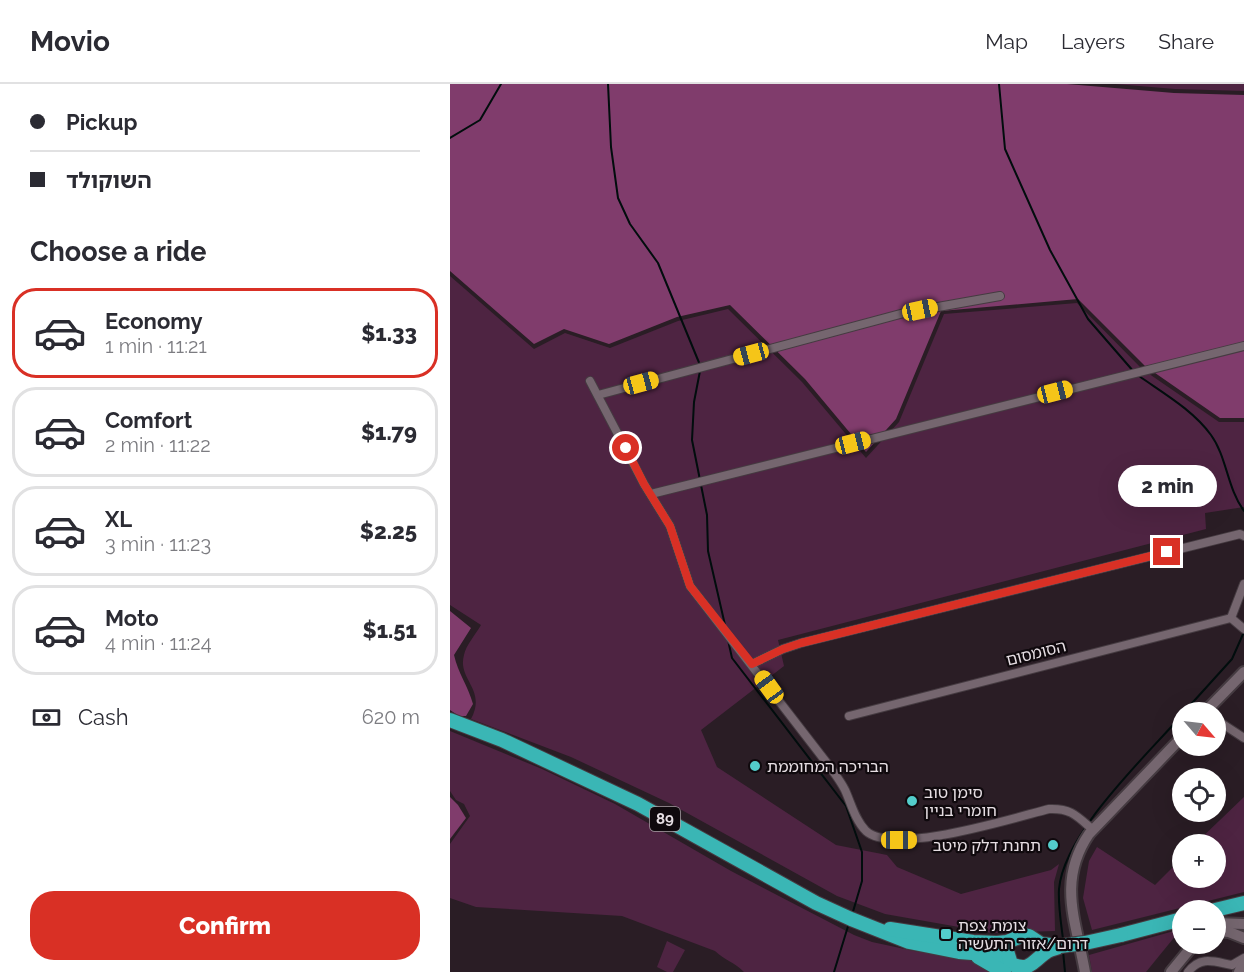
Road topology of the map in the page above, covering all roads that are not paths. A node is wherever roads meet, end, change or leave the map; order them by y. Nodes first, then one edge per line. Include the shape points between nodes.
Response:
1 (1000, 296) dead end
2 (1244, 346) edge
3 (590, 381) dead end
4 (598, 395) junction
5 (651, 494) junction
6 (1244, 536) edge
7 (1244, 584) edge
8 (1231, 618) junction
9 (1244, 629) edge
10 (752, 664) junction
11 (1244, 672) edge
12 (1216, 702) edge
13 (849, 716) dead end
14 (450, 720) edge
15 (1226, 726) edge
16 (1244, 738) edge
17 (1172, 747) edge
18 (1093, 830) junction
19 (1244, 903) edge
20 (1226, 907) edge
21 (1172, 922) edge
22 (1226, 923) edge
23 (1244, 924) edge
24 (876, 928) junction
25 (1226, 932) edge
26 (1244, 938) edge
27 (1013, 939) junction
28 (1038, 943) junction
29 (1060, 946) junction
30 (1079, 950) junction
31 (1178, 954) edge
32 (1186, 954) edge
33 (1244, 958) edge
34 (1244, 963) edge
35 (1224, 964) junction
36 (1037, 965) edge
37 (1012, 968) edge
38 (1078, 972) edge
39 (1085, 972) edge
40 (1164, 972) edge
41 (1171, 972) edge
42 (1188, 972) edge
43 (1230, 972) edge
44 (1239, 972) edge

1 - 4 street via 904,313
2 - 5 street
3 - 4 street
4 - 5 street
5 - 10 street via 670,526 690,586
6 - 10 street via 801,643
7 - 8 street
8 - 9 street
8 - 13 street, הסומסום
10 - 18 street via 834,771 860,822 872,836 886,840 930,838 1049,809 1072,812
11 - 12 street
14 - 24 highway, 89 via 638,804 816,903
15 - 16 street
17 - 18 street
18 - 30 street via 1072,867 1071,898
19 - 20 highway
21 - 29 highway, 89, bridge
22 - 23 street
24 - 27 highway, 89 via 973,942
24 - 37 highway, 89 via 909,942 965,952
25 - 26 street
27 - 28 highway, 89 via 1029,936
27 - 37 highway via 1007,948
28 - 29 highway, 89
28 - 36 highway
29 - 36 highway, 89 via 1044,953
30 - 38 street
30 - 39 street
31 - 40 street
32 - 41 street
33 - 35 street via 1236,964
34 - 44 street
35 - 42 street via 1199,962
35 - 43 street
36 - 37 highway, 89

